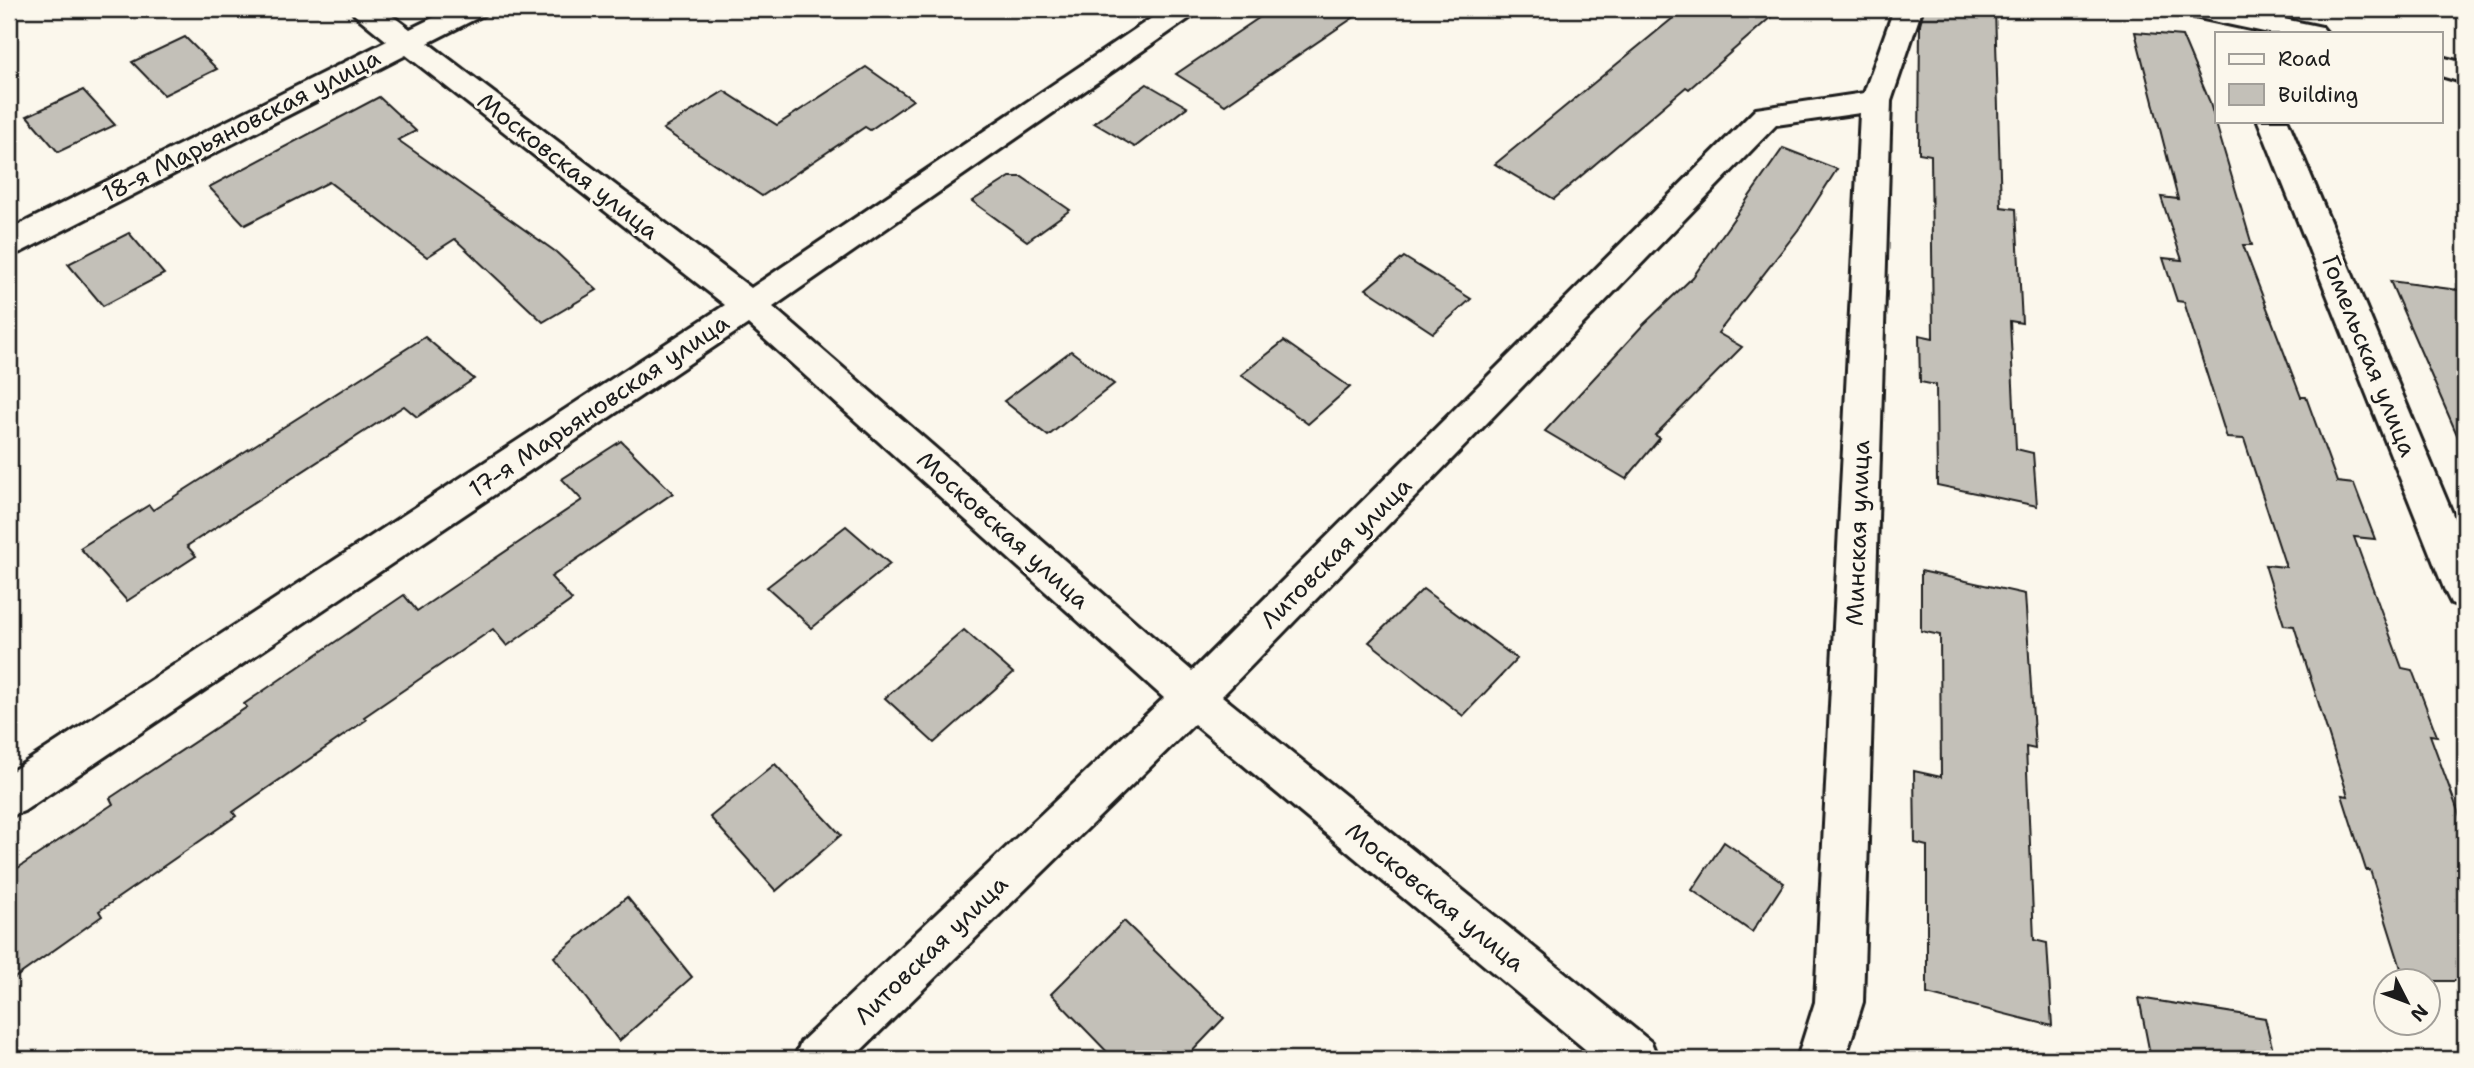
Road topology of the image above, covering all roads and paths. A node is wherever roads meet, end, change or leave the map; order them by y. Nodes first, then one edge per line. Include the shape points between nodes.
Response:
1 (365, 9) edge
2 (473, 9) edge
3 (1184, 9) edge
4 (1908, 9) edge
5 (2195, 9) edge
6 (2232, 19) edge
7 (2306, 32) edge
8 (407, 41) junction
9 (2442, 66) edge
10 (2465, 73) edge
11 (1876, 101) junction
12 (2273, 122) edge
13 (9, 244) edge
14 (750, 306) junction
15 (2465, 591) edge
16 (1193, 698) junction
17 (9, 797) edge
18 (818, 1059) edge
19 (1634, 1059) edge
20 (1821, 1059) edge

1 - 8 street, Московская улица
2 - 8 street, 18-я Марьяновская улица
3 - 14 street, 17-я Марьяновская улица
4 - 11 street, Минская улица
5 - 6 street
6 - 7 street
8 - 13 street, 18-я Марьяновская улица
8 - 14 street, Московская улица
9 - 10 street
11 - 16 street, Литовская улица via 1767,116
11 - 20 street, Минская улица via 1839,1002
12 - 15 street, Гомельская улица
14 - 16 street, Московская улица
14 - 17 street, 17-я Марьяновская улица
16 - 18 street, Литовская улица
16 - 19 street, Московская улица

